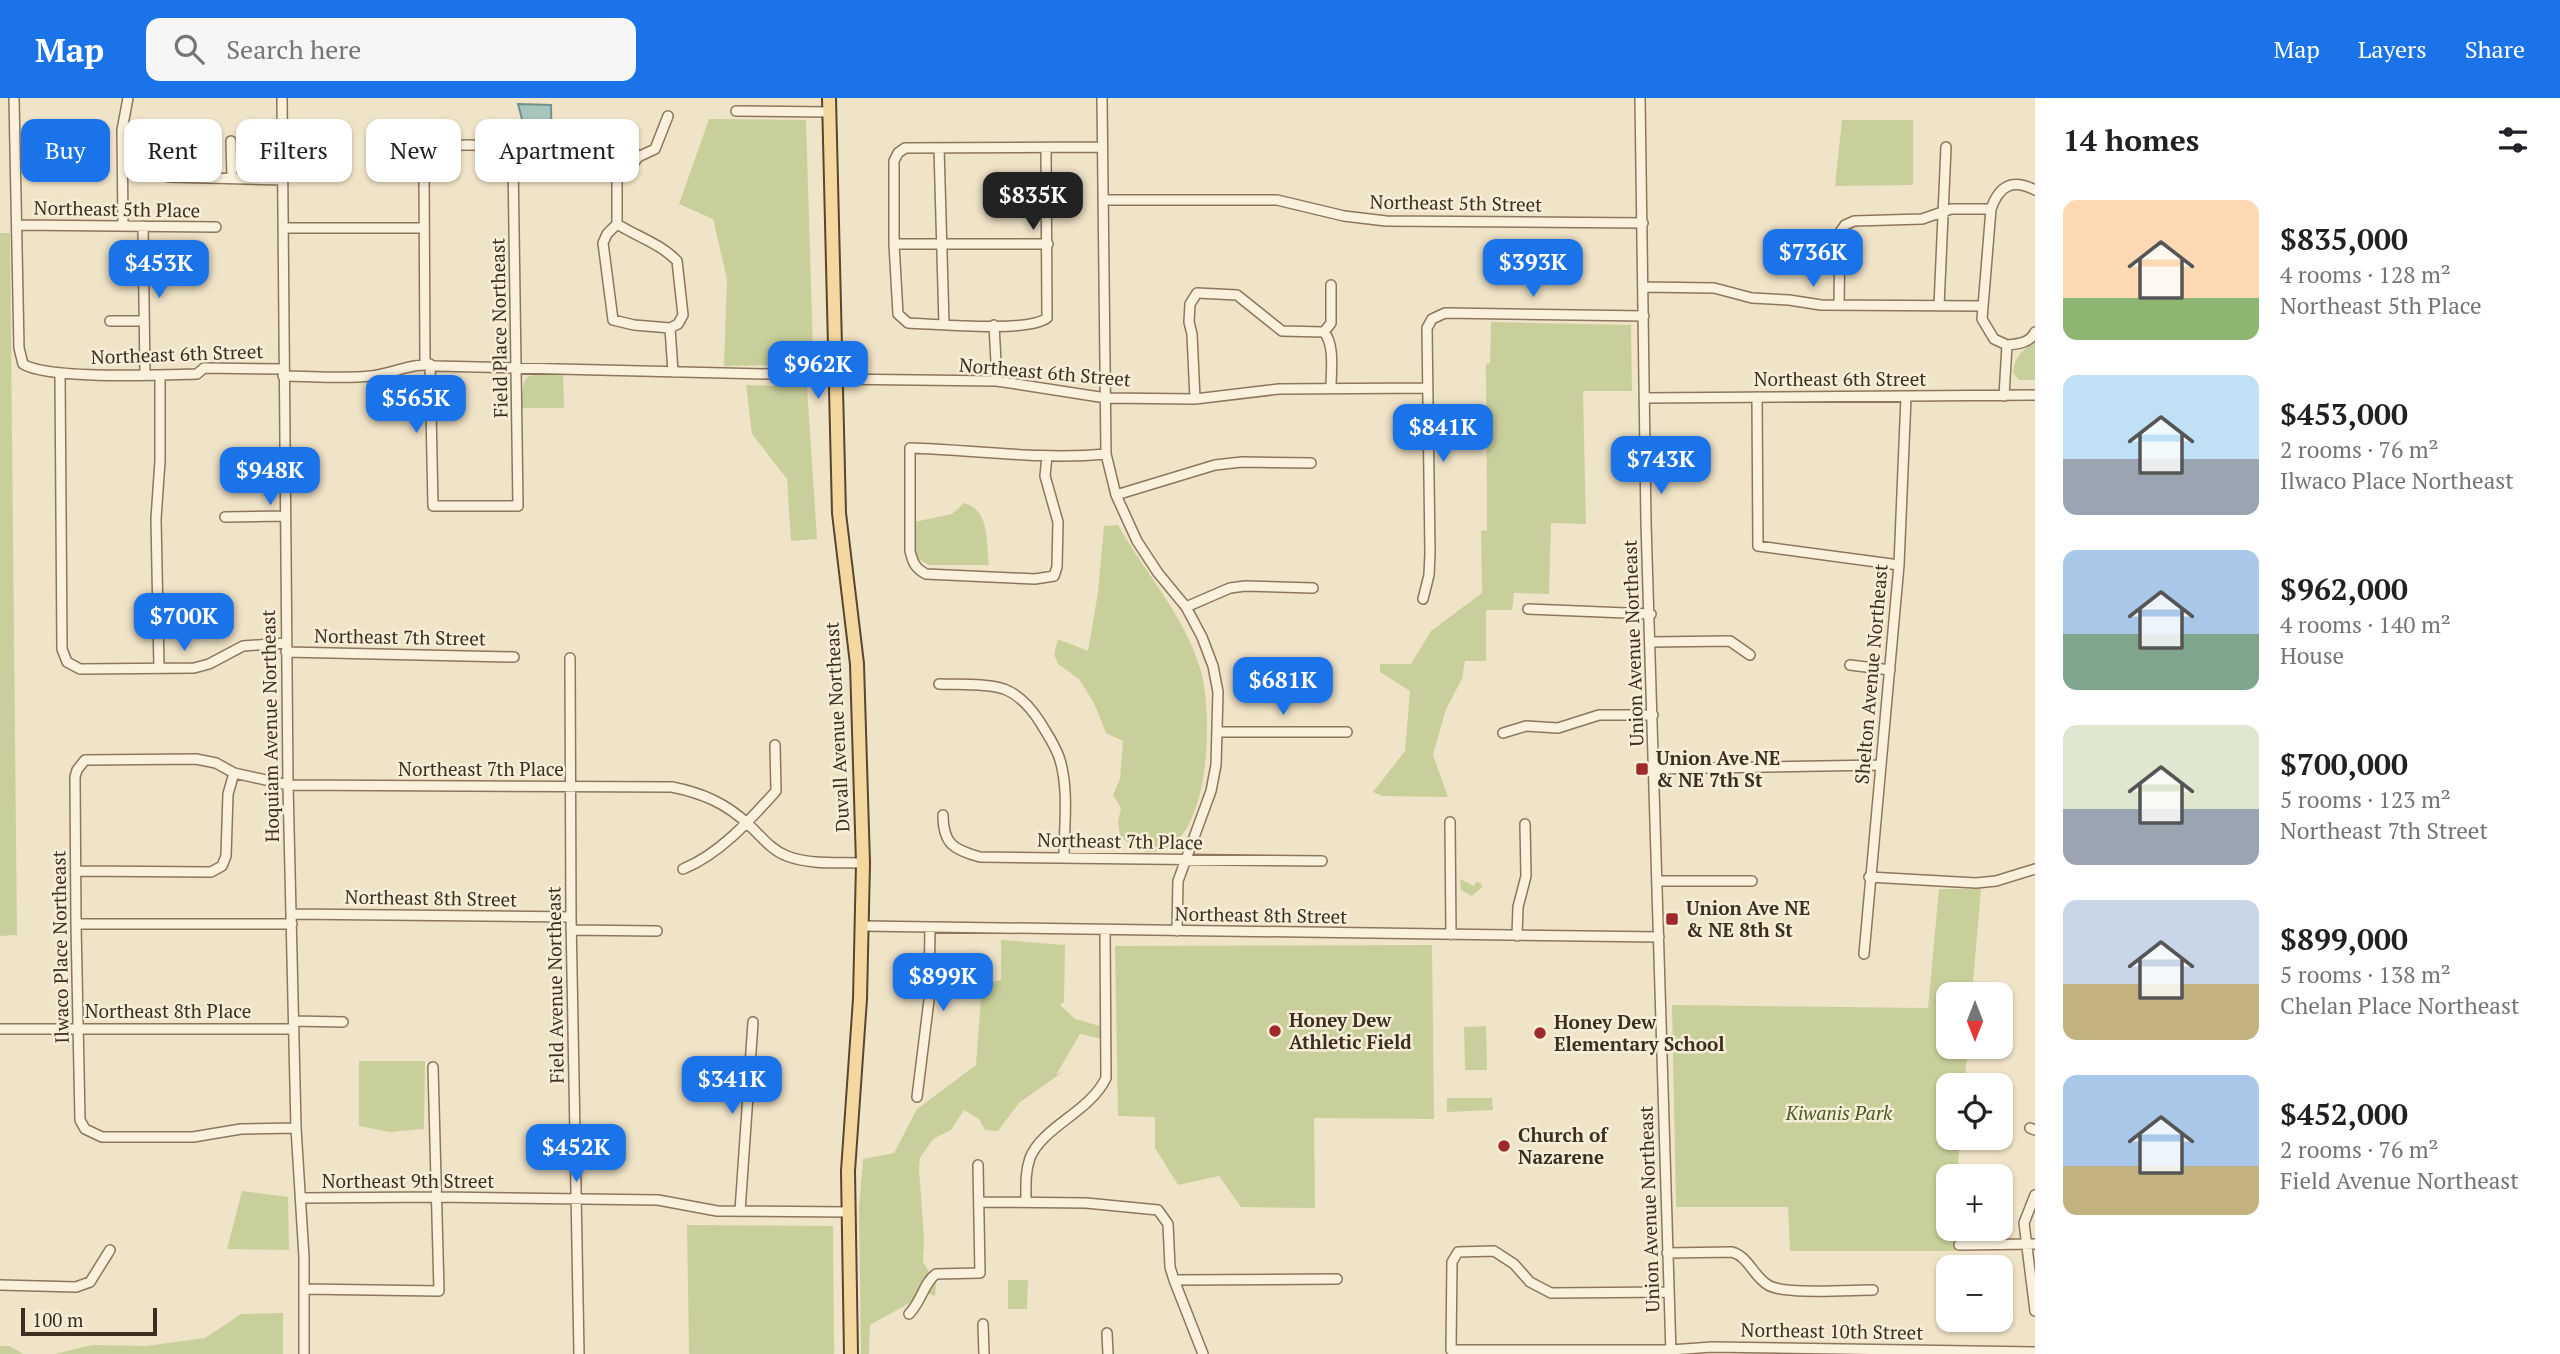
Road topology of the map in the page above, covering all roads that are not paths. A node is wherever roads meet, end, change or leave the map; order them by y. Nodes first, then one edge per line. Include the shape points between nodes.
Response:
1 (14, 98) edge
2 (128, 98) edge
3 (282, 98) edge
4 (829, 98) edge
5 (1102, 98) edge
6 (1640, 98) edge
7 (736, 111) dead end
8 (829, 112) junction
9 (668, 116) dead end
10 (283, 119) edge
11 (232, 141) dead end
12 (461, 146) edge
13 (1946, 147) dead end
14 (939, 148) junction
15 (1101, 148) junction
16 (1046, 149) junction
17 (639, 157) edge
18 (222, 178) edge
19 (232, 178) junction
20 (236, 178) edge
21 (284, 182) edge
22 (424, 182) edge
23 (617, 182) edge
24 (2035, 190) edge
25 (1103, 200) junction
26 (1991, 209) junction
27 (1942, 212) junction
28 (1643, 223) junction
29 (617, 224) junction
30 (18, 225) junction
31 (123, 225) junction
32 (143, 226) junction
33 (216, 227) dead end
34 (284, 228) junction
35 (424, 228) junction
36 (894, 244) junction
37 (941, 244) junction
38 (1048, 244) junction
39 (1331, 285) dead end
40 (1643, 286) junction
41 (1839, 305) junction
42 (1938, 306) junction
43 (1983, 306) junction
44 (1644, 316) junction
45 (110, 321) dead end
46 (144, 321) junction
47 (944, 324) junction
48 (994, 325) junction
49 (670, 328) junction
50 (1324, 332) junction
51 (2034, 335) edge
52 (2007, 345) junction
53 (427, 364) junction
54 (517, 366) junction
55 (283, 372) junction
56 (673, 372) junction
57 (60, 373) junction
58 (145, 375) junction
59 (160, 375) junction
60 (834, 379) junction
61 (997, 381) junction
62 (1331, 388) junction
63 (1427, 388) junction
64 (2004, 396) junction
65 (2035, 396) edge
66 (1757, 397) junction
67 (1906, 397) junction
68 (1106, 398) junction
69 (1645, 398) junction
70 (1195, 399) junction
71 (1106, 454) junction
72 (1047, 456) junction
73 (1311, 463) dead end
74 (1116, 495) junction
75 (285, 516) junction
76 (225, 517) dead end
77 (1899, 565) junction
78 (1313, 588) dead end
79 (1423, 599) dead end
80 (1186, 607) junction
81 (1528, 609) dead end
82 (1651, 614) junction
83 (1651, 642) junction
84 (286, 647) junction
85 (1750, 655) dead end
86 (514, 657) dead end
87 (570, 658) dead end
88 (1850, 665) dead end
89 (159, 668) junction
90 (1890, 670) junction
91 (939, 684) dead end
92 (1653, 715) junction
93 (1219, 732) junction
94 (1347, 732) dead end
95 (1503, 733) dead end
96 (775, 745) dead end
97 (81, 764) joint
98 (1880, 765) junction
99 (1654, 769) junction
100 (234, 773) junction
101 (288, 785) junction
102 (570, 786) junction
103 (943, 815) dead end
104 (1450, 822) dead end
105 (747, 823) junction
106 (1525, 824) dead end
107 (1064, 858) junction
108 (1185, 859) junction
109 (1322, 861) dead end
110 (863, 863) junction
111 (683, 869) dead end
112 (2035, 869) edge
113 (77, 871) junction
114 (1869, 877) junction
115 (1658, 881) junction
116 (1752, 881) dead end
117 (571, 918) junction
118 (291, 919) junction
119 (76, 924) junction
120 (863, 926) junction
121 (930, 928) junction
122 (572, 930) junction
123 (1105, 930) junction
124 (657, 931) dead end
125 (1177, 931) junction
126 (1451, 935) junction
127 (1517, 936) junction
128 (1659, 937) junction
129 (1864, 954) dead end
130 (343, 1022) dead end
131 (753, 1022) dead end
132 (294, 1025) junction
133 (79, 1028) junction
134 (0, 1029) edge
135 (433, 1067) dead end
136 (917, 1097) dead end
137 (296, 1128) junction
138 (978, 1165) dead end
139 (2035, 1195) edge
140 (437, 1197) junction
141 (302, 1198) junction
142 (576, 1199) junction
143 (979, 1202) junction
144 (1026, 1202) junction
145 (740, 1211) junction
146 (849, 1212) junction
147 (2030, 1244) edge
148 (1959, 1245) dead end
149 (110, 1250) dead end
150 (1667, 1253) junction
151 (1337, 1279) dead end
152 (1174, 1280) junction
153 (0, 1285) edge
154 (304, 1289) junction
155 (1873, 1290) dead end
156 (1669, 1292) junction
157 (2035, 1311) edge
158 (909, 1314) dead end
159 (984, 1324) dead end
160 (1107, 1333) dead end
161 (1450, 1352) edge
162 (1671, 1352) edge
163 (2035, 1352) edge
164 (304, 1354) edge
165 (579, 1354) edge
166 (851, 1354) edge
167 (984, 1354) edge
168 (1108, 1354) edge
169 (1203, 1354) edge

1 - 30 street
2 - 31 street via 122,130
3 - 10 street, Hoquiam Avenue Northeast
4 - 8 main road, Duvall Avenue Northeast
5 - 15 street
6 - 28 street, Union Avenue Northeast
7 - 8 street
8 - 60 main road, Duvall Avenue Northeast
9 - 17 street via 655,149
11 - 19 street
12 - 54 street, Field Place Northeast via 497,148 513,159
13 - 27 street
14 - 16 street
14 - 36 street via 905,148 894,161
14 - 37 street
15 - 16 street
15 - 25 street
16 - 38 street
18 - 19 street
19 - 20 street
21 - 34 street, Hoquiam Avenue Northeast
22 - 35 street
23 - 29 street
24 - 26 street via 2008,186
25 - 28 street, Northeast 5th Street via 1277,200 1386,221
25 - 68 street
26 - 27 street
26 - 43 street
27 - 41 street via 1922,219 1845,225 1840,232
27 - 42 street
28 - 40 street, Union Avenue Northeast
29 - 49 street via 677,261 683,315
29 - 49 street via 603,243 613,320
30 - 31 street, Northeast 5th Place
30 - 57 street, Northeast 6th Street via 23,364
31 - 32 street, Northeast 5th Place
32 - 33 street, Northeast 5th Place
32 - 46 street
34 - 35 street
34 - 55 street, Hoquiam Avenue Northeast
35 - 53 street
36 - 37 street
36 - 47 street via 898,314 908,323
37 - 38 street
37 - 47 street
38 - 48 street via 1047,318 1032,325
39 - 50 street via 1331,323
40 - 41 street via 1714,288 1752,298
40 - 44 street, Union Avenue Northeast
41 - 42 street
42 - 43 street
43 - 52 street via 1990,334
44 - 63 street via 1445,313 1432,319 1427,328
44 - 69 street, Union Avenue Northeast
45 - 46 street
46 - 58 street
47 - 48 street
48 - 61 street
49 - 56 street
50 - 62 street via 1330,345
50 - 70 street via 1282,331 1237,295 1197,293 1189,322
51 - 52 street
52 - 64 street
53 - 54 street, Northeast 6th Street
53 - 54 street, Field Place Northeast via 433,506 518,506
53 - 55 street, Northeast 6th Street via 369,376
54 - 56 street, Northeast 6th Street
55 - 59 street, Northeast 6th Street via 204,368 197,374
55 - 75 street, Hoquiam Avenue Northeast
56 - 60 street, Northeast 6th Street
57 - 58 street, Northeast 6th Street
57 - 89 street, Northeast 7th Street via 62,649 67,662 79,668
58 - 59 street, Northeast 6th Street
59 - 89 street via 156,519
60 - 61 street, Northeast 6th Street
60 - 110 main road, Duvall Avenue Northeast via 839,513 857,664
61 - 68 street, Northeast 6th Street
62 - 63 street, Northeast 6th Street
62 - 70 street, Northeast 6th Street
63 - 79 street via 1430,553
64 - 65 street, Northeast 6th Street
64 - 67 street, Northeast 6th Street
66 - 67 street, Northeast 6th Street
66 - 69 street, Northeast 6th Street
66 - 77 street via 1758,546
67 - 77 street, Shelton Avenue Northeast
68 - 70 street, Northeast 6th Street
68 - 71 street
69 - 82 street, Union Avenue Northeast
71 - 72 street
71 - 74 street
72 - 72 street via 1045,476 1058,522 1054,576 1035,579 918,569 910,551 910,448
73 - 74 street via 1215,465
74 - 80 street via 1137,541
75 - 76 street
75 - 84 street, Hoquiam Avenue Northeast
77 - 90 street, Shelton Avenue Northeast
78 - 80 street via 1230,588
80 - 93 street via 1213,666
81 - 82 street
82 - 83 street, Union Avenue Northeast
83 - 85 street via 1730,641
83 - 92 street, Union Avenue Northeast
84 - 86 street, Northeast 7th Street
84 - 89 street, Northeast 7th Street via 243,646 194,668
84 - 101 street, Hoquiam Avenue Northeast
87 - 102 street, Field Avenue Northeast
88 - 90 street
90 - 98 street, Shelton Avenue Northeast
91 - 107 street via 1005,690 1033,710 1060,760
92 - 95 street via 1599,715 1558,728 1526,726
92 - 99 street, Union Avenue Northeast
93 - 94 street
93 - 108 street via 1211,791
96 - 105 street via 776,791
97 - 100 street, Northeast 7th Place via 90,759 196,759
97 - 113 street, Ilwaco Place Northeast via 75,777
98 - 99 street
98 - 114 street, Shelton Avenue Northeast
99 - 115 street, Union Avenue Northeast
100 - 101 street, Northeast 7th Place
100 - 113 street via 222,866 211,872
101 - 102 street, Northeast 7th Place
101 - 118 street, Hoquiam Avenue Northeast
102 - 105 street, Northeast 7th Place via 695,791 715,799
102 - 117 street, Field Avenue Northeast
103 - 107 street, Northeast 7th Place via 943,831 962,852
104 - 126 street
105 - 110 street, Northeast 7th Place via 771,848 786,856
105 - 111 street via 699,862
106 - 127 street via 1526,876
107 - 108 street, Northeast 7th Place
108 - 109 street, Northeast 7th Place
108 - 125 street via 1178,881
110 - 120 main road, Duvall Avenue Northeast
112 - 114 street via 1976,883
113 - 119 street, Ilwaco Place Northeast
114 - 129 street, Shelton Avenue Northeast
115 - 116 street
115 - 128 street, Union Avenue Northeast
117 - 118 street, Northeast 8th Street
117 - 122 street, Field Avenue Northeast
118 - 119 street, Northeast 8th Street
118 - 132 street, Hoquiam Avenue Northeast
119 - 133 street, Ilwaco Place Northeast
120 - 121 street, Northeast 8th Street
120 - 146 main road, Duvall Avenue Northeast
121 - 123 street, Northeast 8th Street
121 - 136 street via 929,1000
122 - 124 street
122 - 142 street, Field Avenue Northeast
123 - 125 street, Northeast 8th Street
123 - 144 street via 1106,1078 1095,1097 1037,1145 1027,1170
125 - 126 street, Northeast 8th Street
126 - 127 street, Northeast 8th Street
127 - 128 street, Northeast 8th Street
128 - 150 street, Union Avenue Northeast
130 - 132 street, Northeast 8th Place
131 - 145 street
132 - 133 street, Northeast 8th Place
132 - 137 street, Hoquiam Avenue Northeast
133 - 134 street, Northeast 8th Place
133 - 137 street, Ilwaco Place Northeast via 80,1120 85,1129 102,1137 193,1137 241,1129
135 - 140 street
137 - 141 street, Hoquiam Avenue Northeast
138 - 143 street
139 - 147 street via 2024,1223
140 - 141 street, Northeast 9th Street
140 - 142 street, Northeast 9th Street
140 - 154 street via 439,1291
141 - 154 street, Hoquiam Avenue Northeast
142 - 145 street, Northeast 9th Street via 658,1200
142 - 165 street, Field Avenue Northeast
143 - 144 street
143 - 158 street via 979,1273 936,1274
144 - 152 street via 1152,1208 1168,1224
145 - 146 street, Northeast 9th Street
146 - 166 main road, Duvall Avenue Northeast
147 - 148 street
147 - 157 street
149 - 153 street via 89,1282 76,1287
150 - 155 street via 1740,1254 1764,1283 1781,1289
150 - 156 street, Union Avenue Northeast
151 - 152 street
152 - 169 street
154 - 164 street, Hoquiam Avenue Northeast
156 - 161 street via 1551,1293 1530,1282 1494,1251 1458,1252 1452,1262
156 - 162 street, Union Avenue Northeast
159 - 167 street
160 - 168 street
161 - 162 street, Northeast 10th Street
162 - 163 street, Northeast 10th Street via 1712,1347

